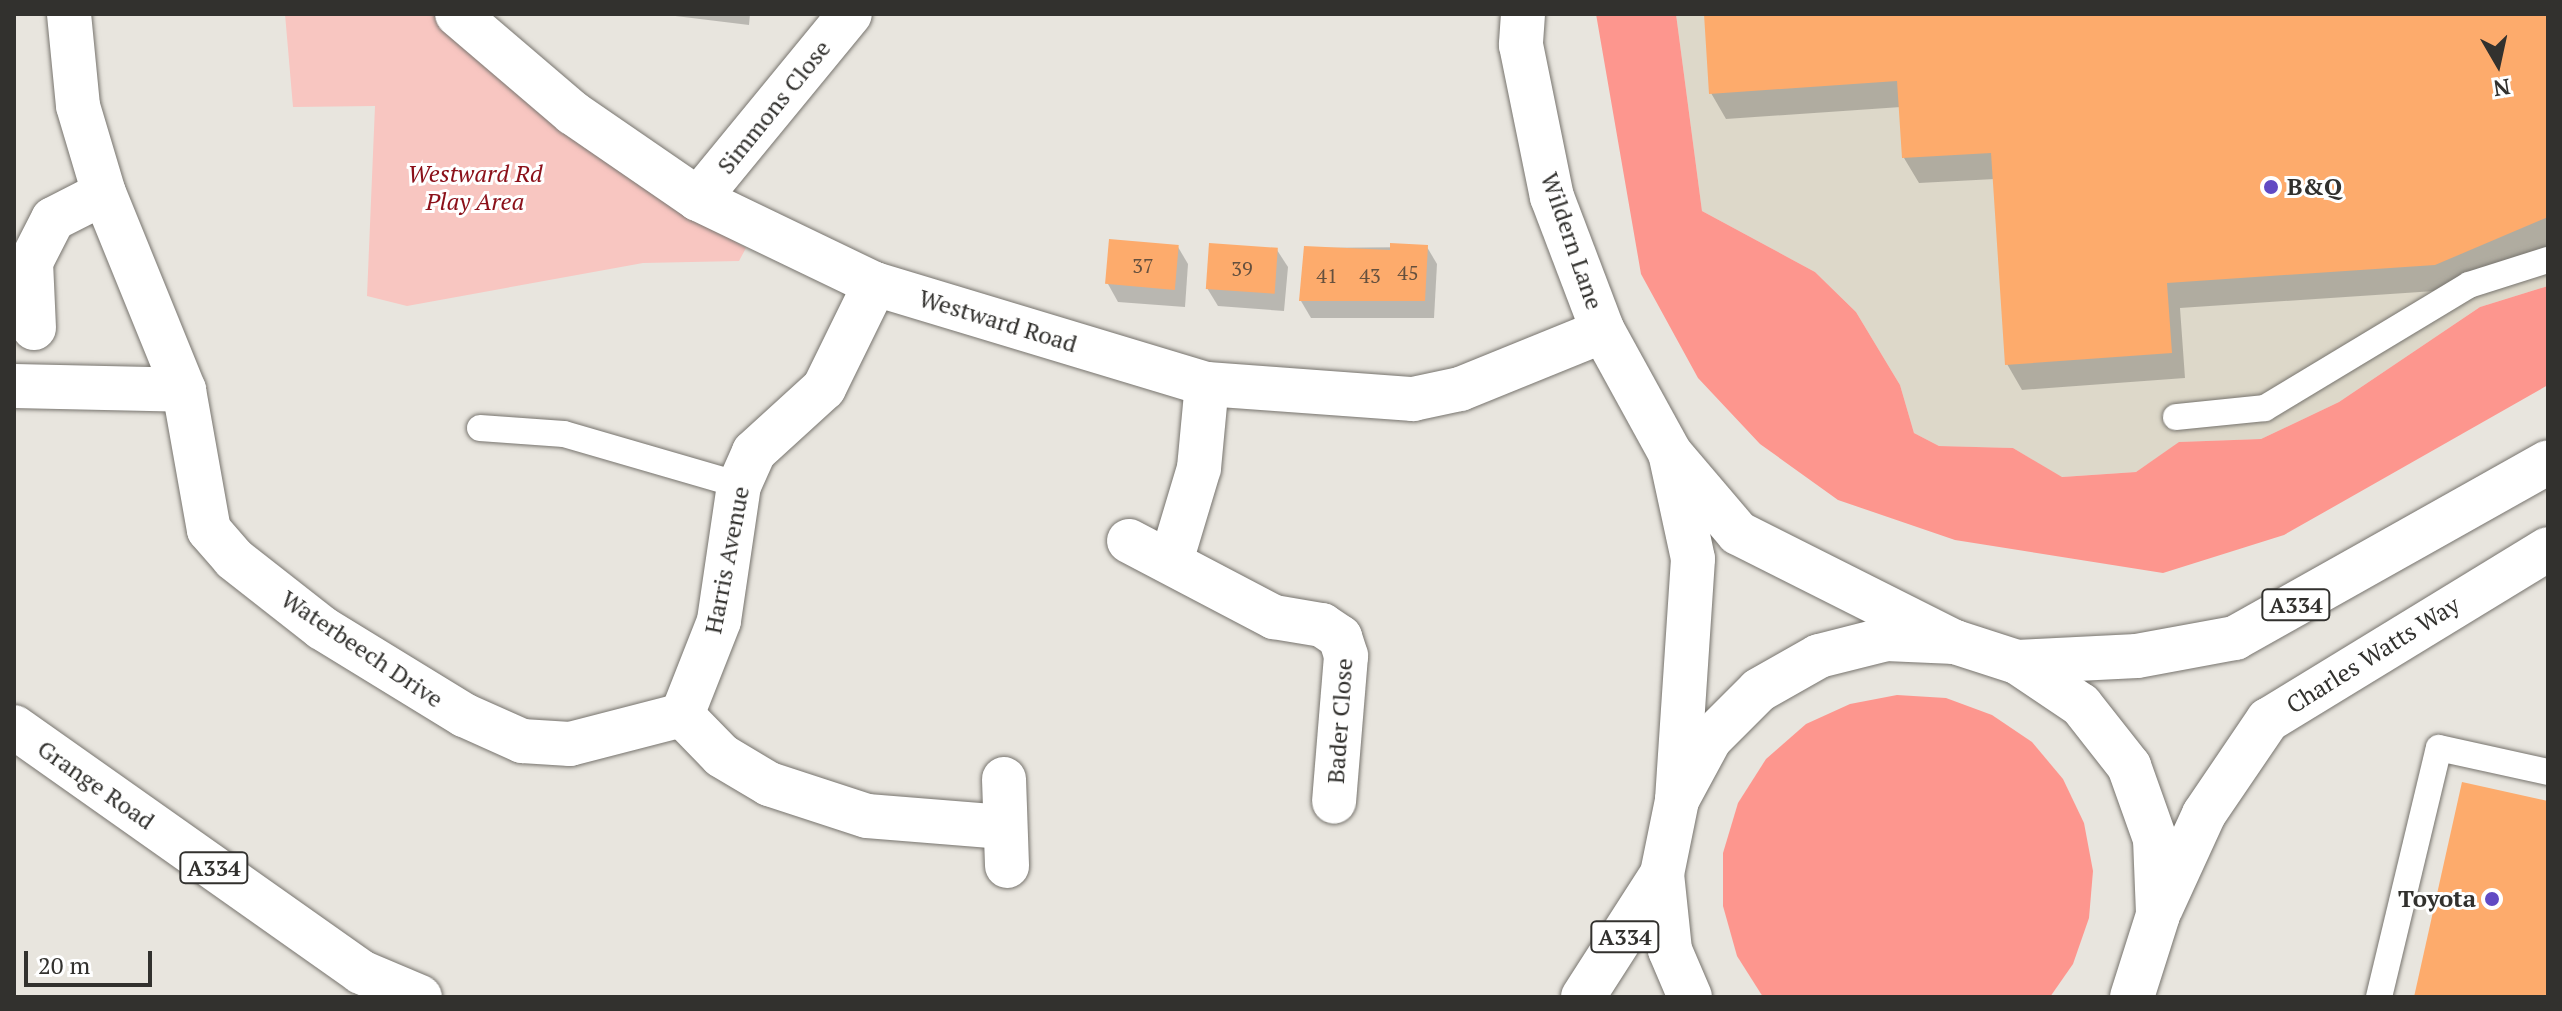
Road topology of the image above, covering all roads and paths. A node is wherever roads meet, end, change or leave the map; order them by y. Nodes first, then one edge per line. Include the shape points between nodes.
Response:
1 (69, 14) edge
2 (457, 14) edge
3 (850, 14) edge
4 (1523, 14) edge
5 (104, 193) junction
6 (698, 199) junction
7 (2548, 260) edge
8 (875, 284) junction
9 (34, 328) dead end
10 (1603, 331) junction
11 (1207, 384) junction
12 (14, 386) edge
13 (184, 390) junction
14 (2176, 417) dead end
15 (480, 428) dead end
16 (1670, 453) junction
17 (2548, 462) edge
18 (739, 485) junction
19 (1129, 541) dead end
20 (2548, 549) edge
21 (1172, 558) junction
22 (1955, 642) junction
23 (2017, 662) junction
24 (682, 715) junction
25 (14, 727) edge
26 (2548, 772) edge
27 (1004, 779) dead end
28 (1677, 800) junction
29 (1334, 802) dead end
30 (1662, 874) junction
31 (2158, 915) junction
32 (2143, 985) edge
33 (420, 997) edge
34 (1583, 997) edge
35 (1690, 997) edge
36 (2379, 997) edge

1 - 5 street, Waterbeech Drive via 78,106
2 - 6 street, Westward Road via 573,113
3 - 6 street, Simmons Close
4 - 10 street, Wildern Lane via 1521,45 1552,197
5 - 9 street via 53,219 31,262
5 - 13 street, Waterbeech Drive
6 - 8 street, Westward Road
7 - 14 lane via 2469,285 2265,408
8 - 11 street, Westward Road
8 - 18 street, Harris Avenue via 824,388 754,452
10 - 11 street, Westward Road via 1460,389 1413,399
10 - 16 street, Wildern Lane
11 - 21 street via 1199,468
12 - 13 street
13 - 24 street, Waterbeech Drive via 209,530 234,559 322,628 464,715 522,741 570,744
15 - 18 lane via 564,434
16 - 22 street, Wildern Lane via 1738,533
16 - 28 street, Wildern Lane via 1693,559
17 - 23 street, A334 via 2235,638 2137,656
18 - 24 street, Harris Avenue via 719,621
19 - 21 street, Bader Close
20 - 31 street, Charles Watts Way via 2268,720 2204,814
21 - 29 street, Bader Close via 1274,617 1322,625 1340,637 1346,656
22 - 23 street
22 - 28 street via 1886,639 1807,662 1759,690 1710,739
23 - 31 street via 2081,705 2129,766 2155,839
24 - 27 street via 722,756 769,784 867,816 1005,847
25 - 33 street, Grange Road / A334 via 361,972
26 - 36 lane via 2439,748
28 - 30 street
30 - 34 street, A334
30 - 35 street via 1670,950
31 - 32 street

